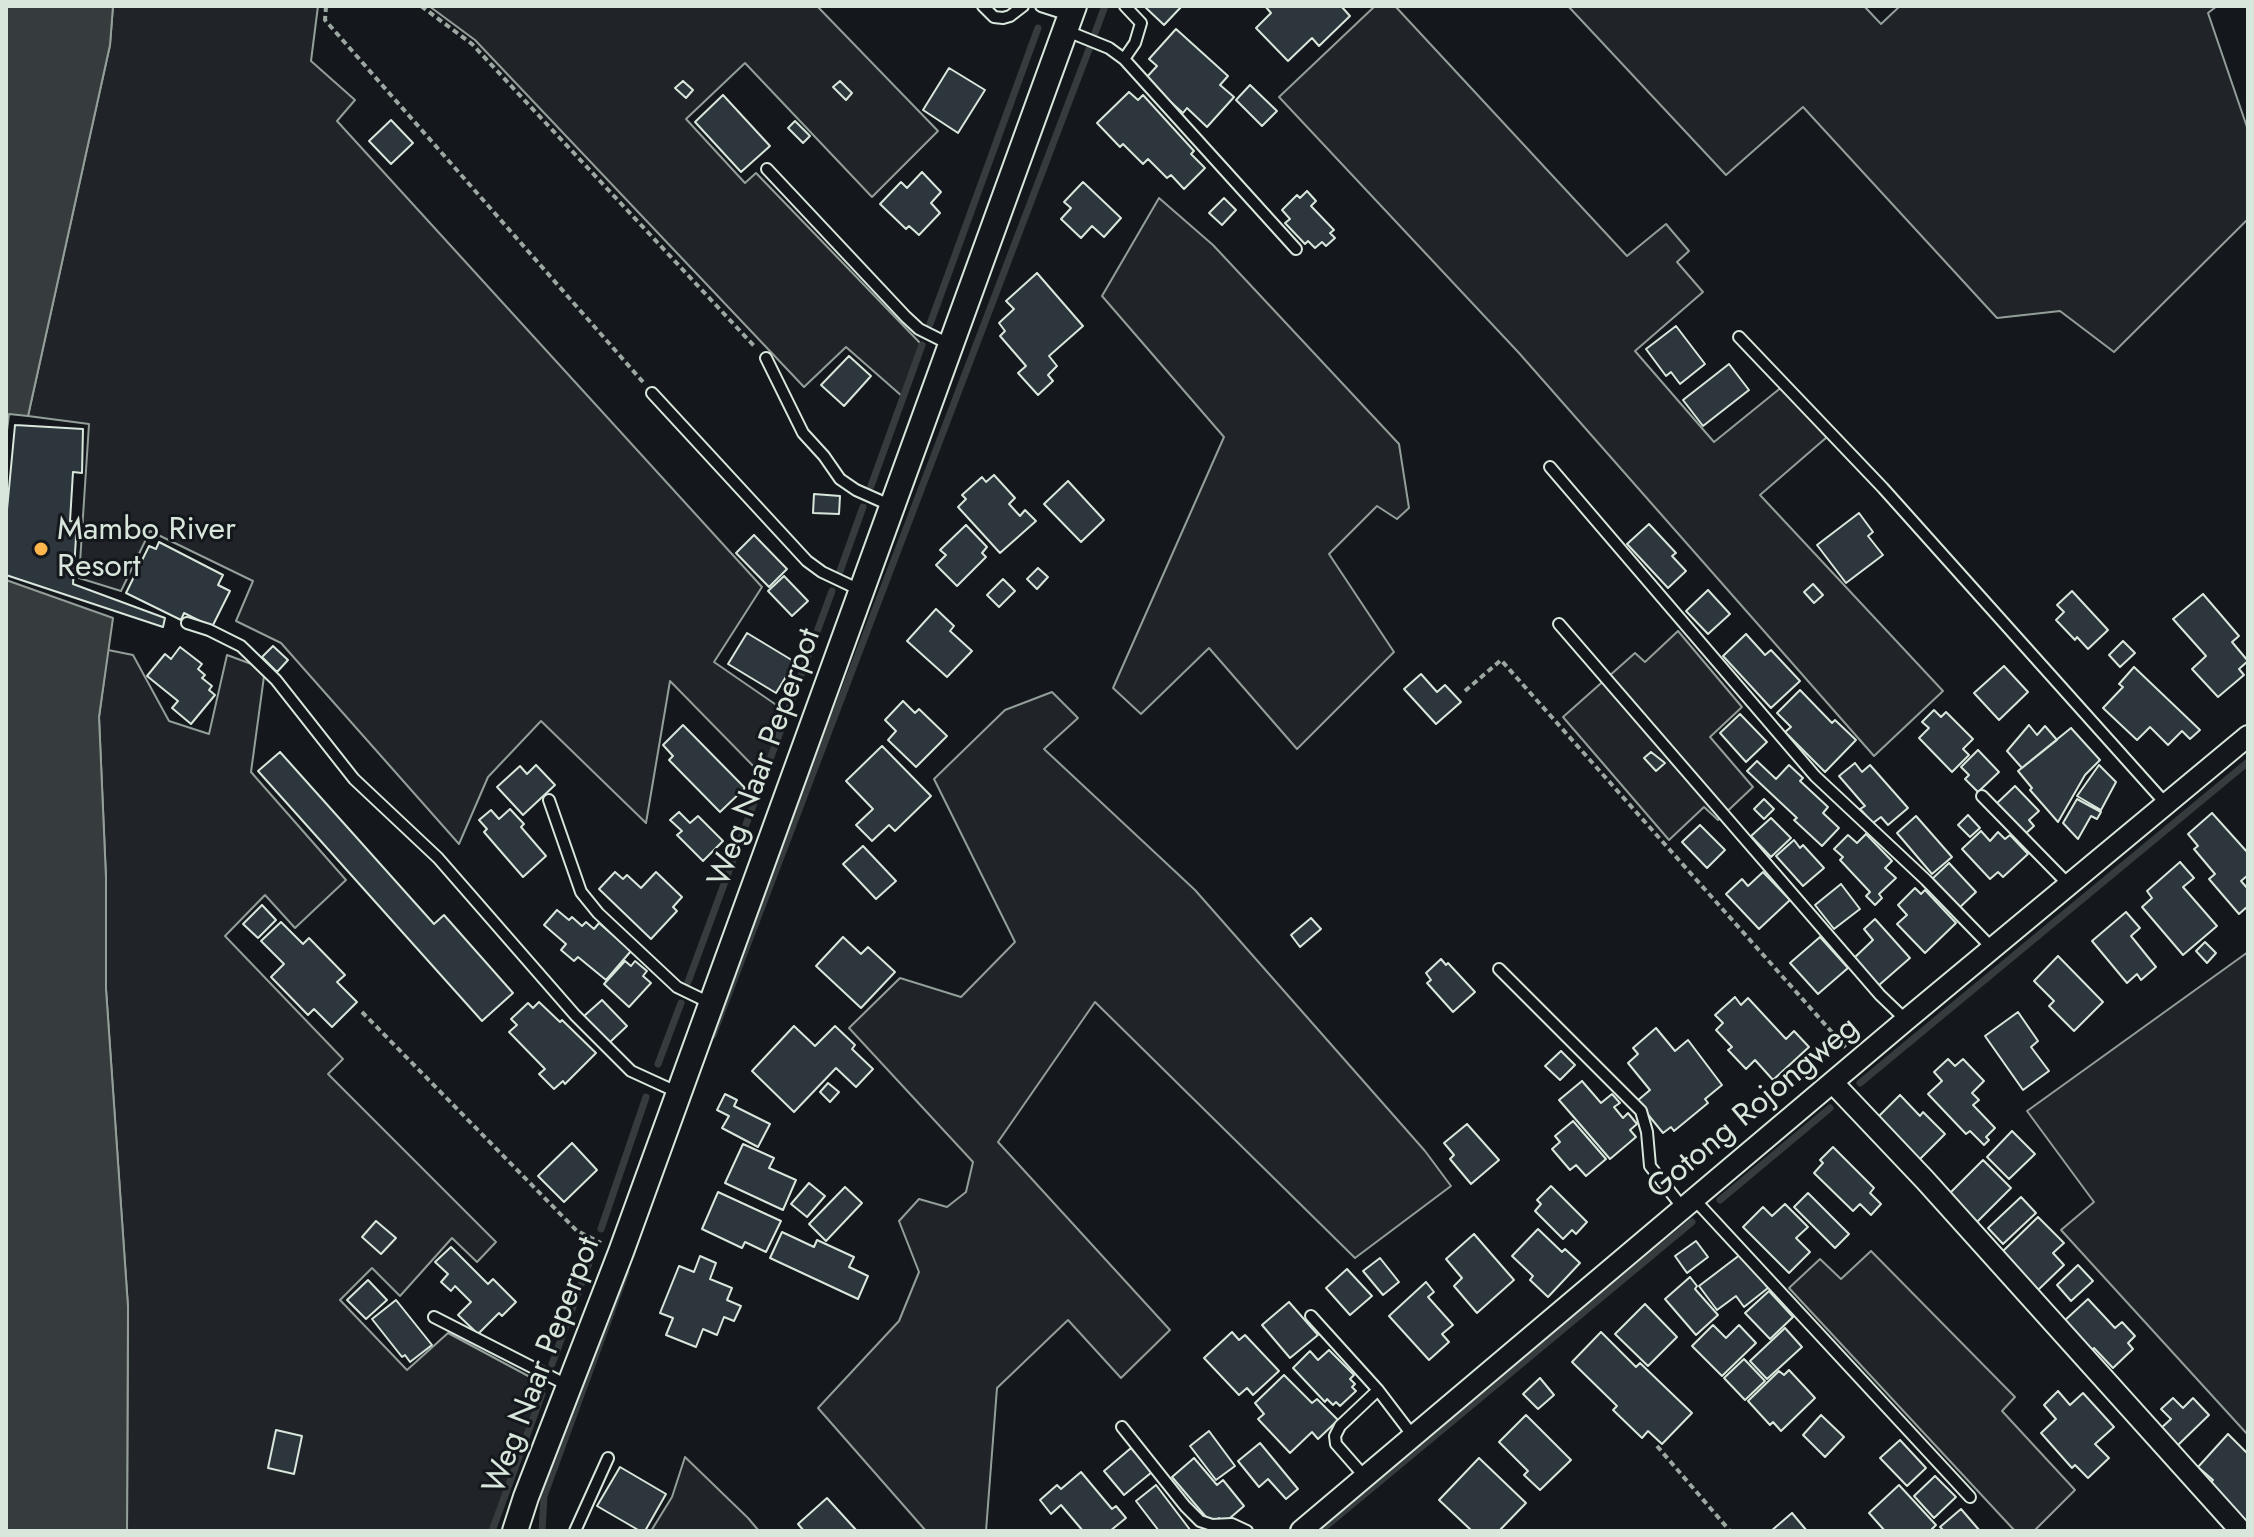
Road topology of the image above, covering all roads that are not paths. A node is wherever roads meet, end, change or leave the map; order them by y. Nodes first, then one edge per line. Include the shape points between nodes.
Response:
1 (983, 6) edge
2 (1023, 6) edge
3 (1041, 6) edge
4 (1125, 6) edge
5 (1070, 18) edge
6 (1124, 59) junction
7 (767, 169) dead end
8 (1296, 249) dead end
9 (1739, 337) dead end
10 (951, 345) junction
11 (766, 358) road end
12 (652, 393) road end
13 (1550, 467) dead end
14 (894, 507) junction
15 (861, 591) junction
16 (187, 623) dead end
17 (1559, 624) dead end
18 (2248, 736) edge
19 (1982, 796) dead end
20 (549, 800) dead end
21 (2166, 804) junction
22 (2069, 885) junction
23 (1993, 949) junction
24 (1499, 969) dead end
25 (710, 1003) junction
26 (1906, 1020) junction
27 (1833, 1083) junction
28 (679, 1093) junction
29 (1688, 1203) junction
30 (1311, 1316) dead end
31 (434, 1317) dead end
32 (571, 1387) junction
33 (1378, 1390) junction
34 (1122, 1427) dead end
35 (1413, 1436) junction
36 (608, 1458) dead end
37 (1365, 1477) junction
38 (1970, 1497) dead end
39 (515, 1531) edge
40 (575, 1531) edge
41 (1247, 1531) edge
42 (1301, 1531) edge
43 (2241, 1531) edge

1 - 2 lane via 1003,18
3 - 5 lane
4 - 6 lane via 1141,23
5 - 6 lane
5 - 10 street, Weg Naar Peperpot
6 - 8 lane
7 - 10 lane via 906,317
9 - 21 lane via 1883,488
10 - 14 street, Weg Naar Peperpot
11 - 14 lane via 803,433 840,479
12 - 15 lane via 807,561
13 - 23 lane via 1815,776
14 - 15 street, Weg Naar Peperpot
15 - 25 street, Weg Naar Peperpot
16 - 28 lane via 241,646 276,680 354,779 438,858 575,1015 631,1071
17 - 26 lane
18 - 21 street, Gotong Rojongweg
19 - 22 lane
20 - 25 lane via 581,892 677,987
21 - 22 street, Gotong Rojongweg
22 - 23 street, Gotong Rojongweg
23 - 26 street, Gotong Rojongweg
24 - 29 lane via 1641,1111 1650,1166
25 - 28 street, Weg Naar Peperpot
26 - 27 street, Gotong Rojongweg
27 - 29 street, Gotong Rojongweg
27 - 43 street
28 - 32 street, Weg Naar Peperpot
29 - 35 street, Gotong Rojongweg
29 - 38 lane
30 - 33 lane
31 - 32 lane
32 - 39 street, Weg Naar Peperpot
33 - 35 lane
33 - 37 lane via 1335,1436
34 - 41 lane via 1200,1521
35 - 37 street, Gotong Rojongweg
36 - 40 lane
37 - 42 street, Gotong Rojongweg

